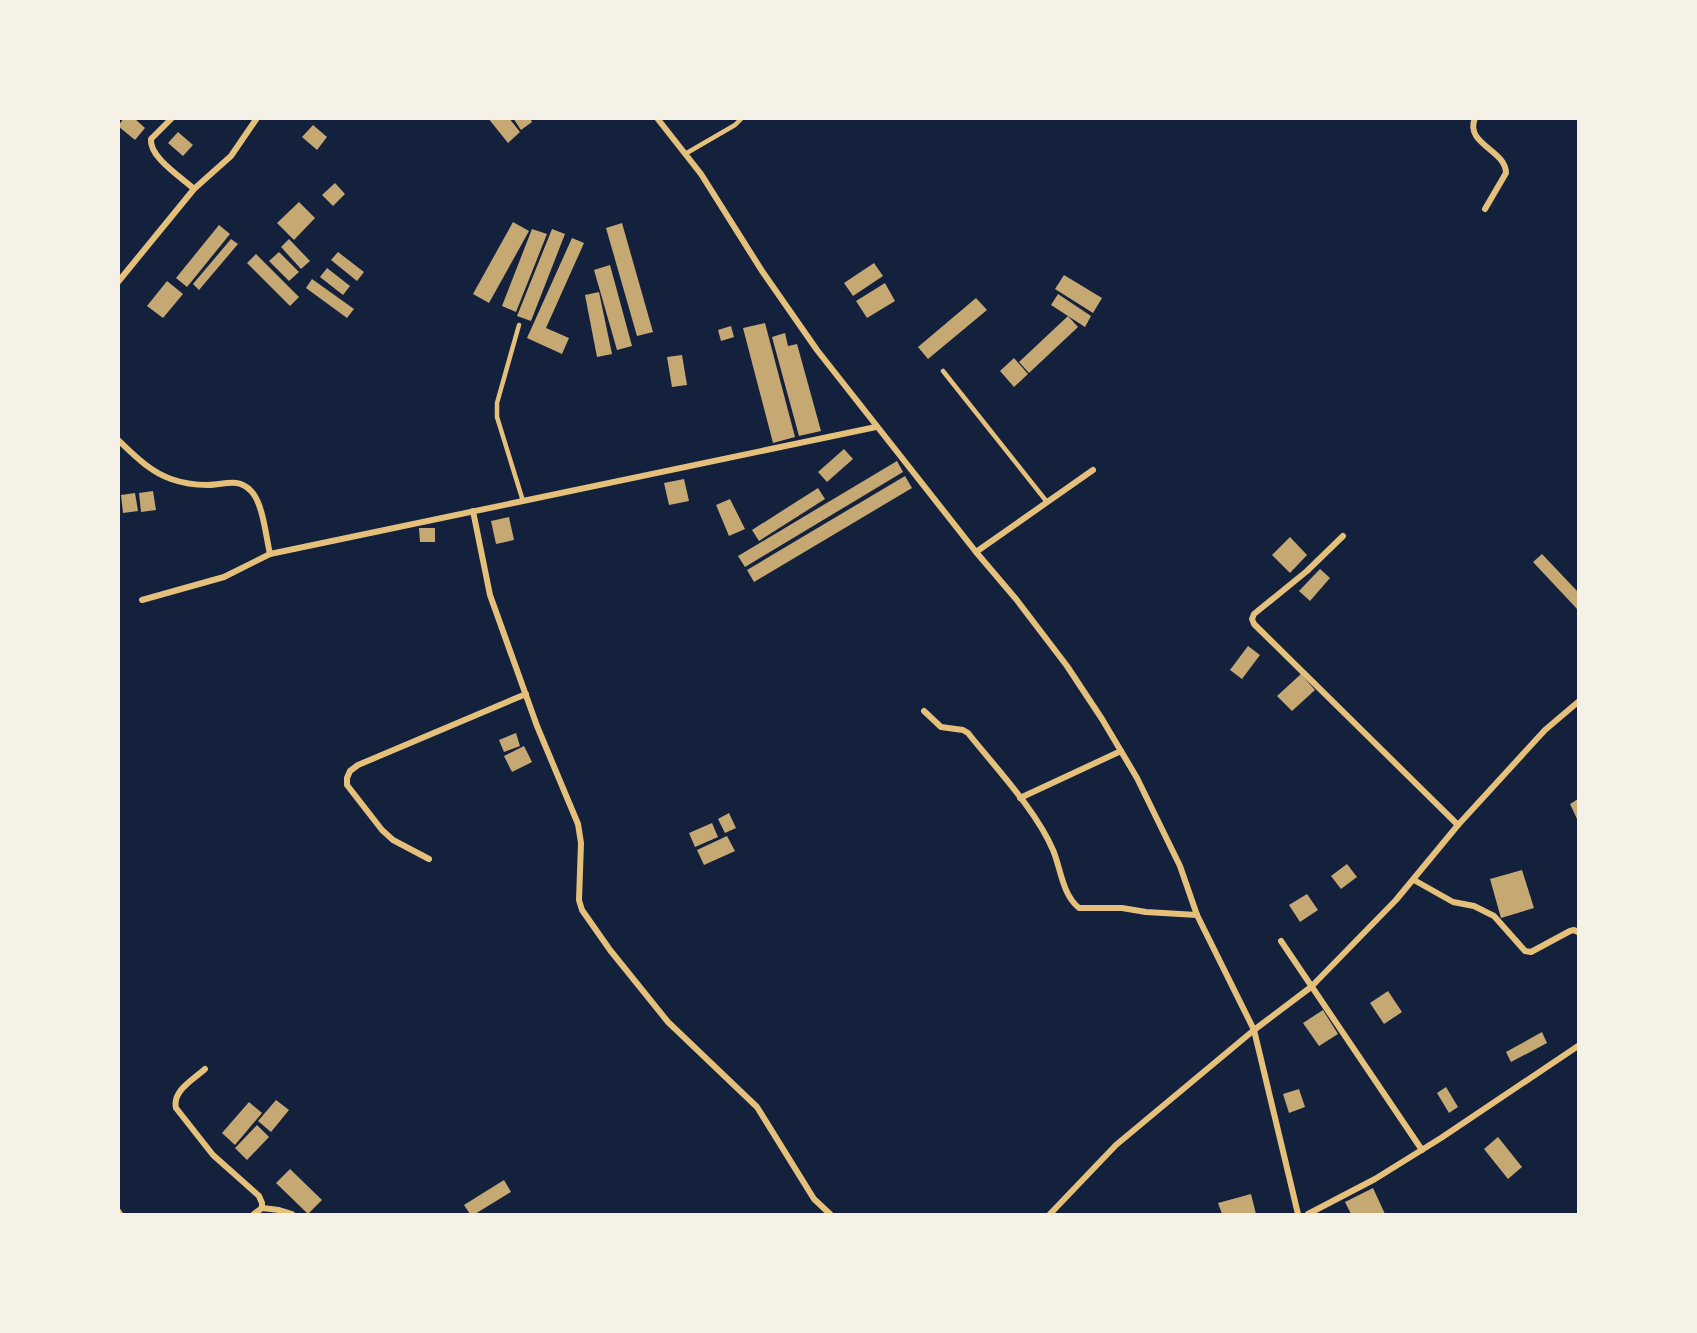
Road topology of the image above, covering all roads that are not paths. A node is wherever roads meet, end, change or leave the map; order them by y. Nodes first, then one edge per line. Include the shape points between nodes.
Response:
1 (172, 118) edge
2 (257, 118) edge
3 (657, 118) edge
4 (742, 118) edge
5 (1475, 118) edge
6 (685, 154) junction
7 (194, 189) junction
8 (1485, 209) dead end
9 (118, 282) edge
10 (519, 325) dead end
11 (943, 371) dead end
12 (876, 427) junction
13 (118, 441) edge
14 (1093, 470) dead end
15 (523, 501) junction
16 (1047, 502) junction
17 (473, 511) junction
18 (1343, 536) dead end
19 (976, 552) junction
20 (270, 554) junction
21 (142, 600) dead end
22 (526, 694) junction
23 (1578, 702) edge
24 (924, 711) dead end
25 (1121, 751) junction
26 (1020, 798) junction
27 (1458, 825) junction
28 (429, 859) dead end
29 (1414, 880) junction
30 (1197, 915) junction
31 (1578, 932) edge
32 (1281, 941) dead end
33 (1311, 987) junction
34 (1254, 1030) junction
35 (1578, 1046) edge
36 (206, 1069) dead end
37 (1422, 1150) junction
38 (262, 1208) junction
39 (254, 1215) edge
40 (292, 1215) edge
41 (830, 1215) edge
42 (1050, 1215) edge
43 (1298, 1215) edge
44 (1308, 1215) edge

1 - 7 street via 151,139 151,148
2 - 7 street via 231,156
3 - 6 street
4 - 6 lane
5 - 8 street via 1473,130 1478,139 1506,168
6 - 12 street via 796,320
7 - 9 street
10 - 15 lane via 497,403 497,417
11 - 16 lane
12 - 15 street
12 - 19 street
13 - 20 street via 148,467 183,483 244,485 258,504
14 - 16 street
15 - 17 street
16 - 19 street
17 - 20 street
17 - 22 street via 490,595
18 - 27 street via 1254,614 1254,624
19 - 25 street via 1067,666
20 - 21 street via 224,578
22 - 28 street via 411,741 350,771 347,784 382,830
22 - 41 street via 578,824 582,910 668,1022 757,1107 814,1198
23 - 27 street via 1545,730
24 - 26 street via 941,727 968,733
25 - 26 street
25 - 30 street via 1180,866
26 - 30 street via 1043,831 1066,891 1079,908
27 - 29 street
29 - 31 street via 1453,902 1474,906 1494,916 1525,951 1532,952 1570,931
29 - 33 street
30 - 34 street
32 - 33 street
33 - 34 street
33 - 37 street
34 - 42 street via 1116,1145
34 - 43 street
35 - 37 street
36 - 38 street via 178,1093 176,1108 213,1155 259,1197
37 - 44 street
38 - 39 street
38 - 40 street

